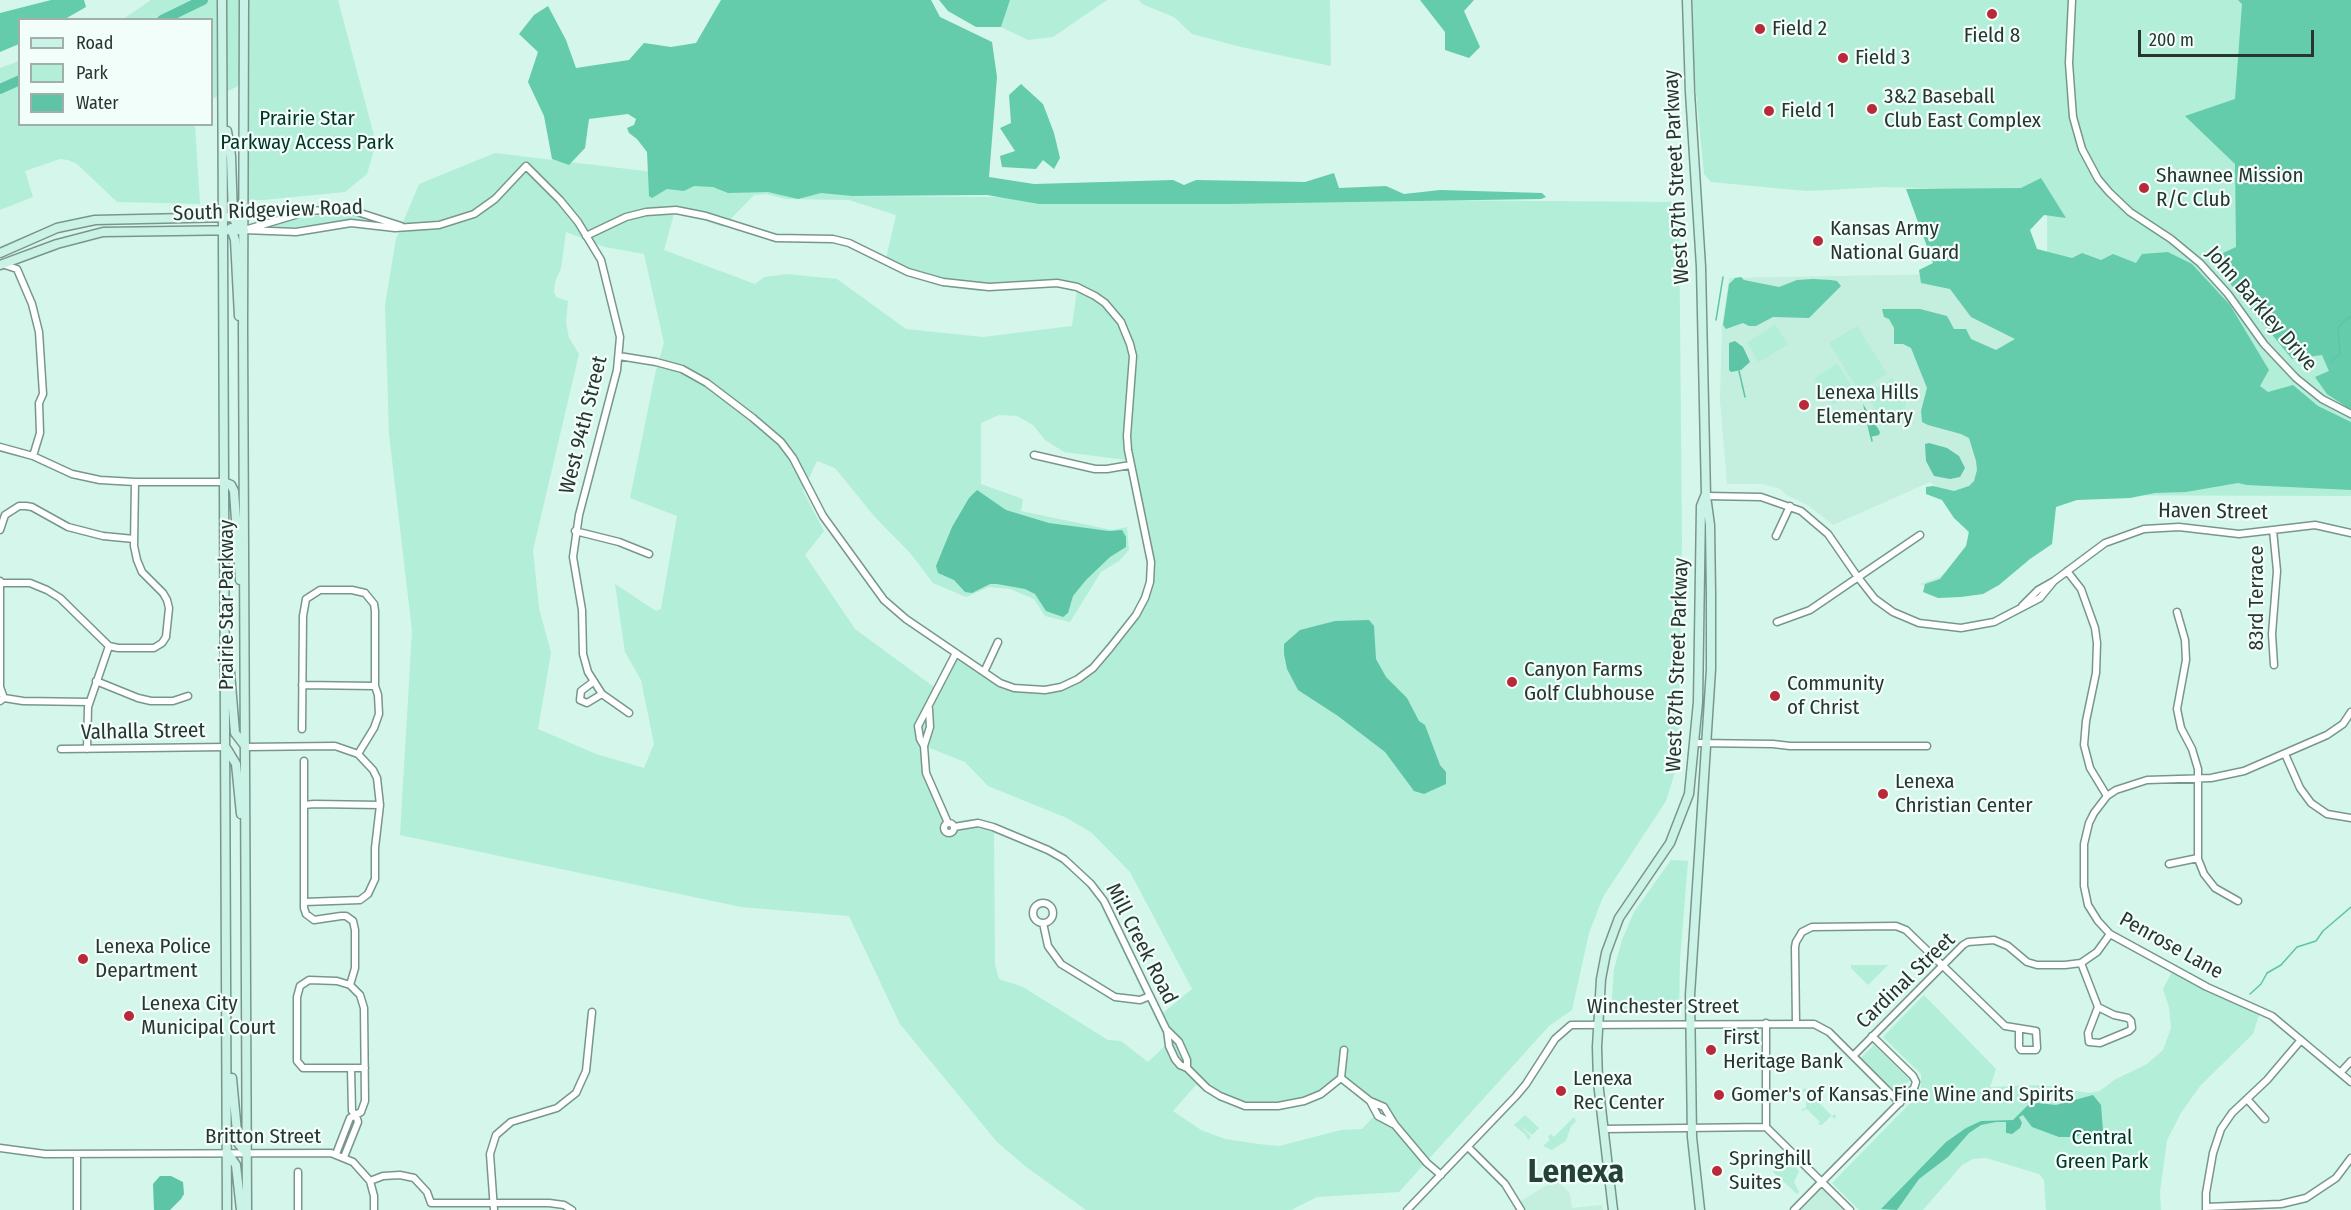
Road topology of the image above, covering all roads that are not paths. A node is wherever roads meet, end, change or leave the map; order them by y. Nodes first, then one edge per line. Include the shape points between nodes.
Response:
1 (222, 0) edge
2 (244, 0) edge
3 (1687, 0) edge
4 (2072, 0) edge
5 (302, 213) junction
6 (244, 214) junction
7 (228, 217) junction
8 (410, 227) junction
9 (244, 230) junction
10 (230, 233) junction
11 (586, 236) junction
12 (0, 253) edge
13 (22, 257) junction
14 (0, 265) edge
15 (16, 269) junction
16 (243, 328) junction
17 (619, 357) junction
18 (2351, 414) edge
19 (0, 447) edge
20 (1035, 455) dead end
21 (33, 456) junction
22 (1130, 465) junction
23 (135, 482) junction
24 (224, 482) junction
25 (1706, 496) junction
26 (1790, 506) junction
27 (0, 530) edge
28 (2273, 530) junction
29 (575, 531) junction
30 (2351, 533) edge
31 (1920, 535) dead end
32 (1776, 536) dead end
33 (134, 539) junction
34 (649, 554) dead end
35 (2067, 571) junction
36 (1857, 576) junction
37 (0, 581) edge
38 (244, 592) junction
39 (2177, 612) dead end
40 (224, 615) junction
41 (1777, 622) dead end
42 (998, 642) dead end
43 (109, 646) junction
44 (957, 653) junction
45 (2274, 665) dead end
46 (984, 672) junction
47 (96, 681) junction
48 (593, 682) junction
49 (302, 685) junction
50 (375, 686) junction
51 (602, 694) junction
52 (188, 696) dead end
53 (2, 699) edge
54 (89, 702) junction
55 (929, 708) junction
56 (2351, 712) edge
57 (629, 713) dead end
58 (302, 729) dead end
59 (1695, 743) junction
60 (1706, 743) junction
61 (924, 746) junction
62 (1927, 746) dead end
63 (226, 747) junction
64 (245, 747) junction
65 (61, 749) dead end
66 (87, 749) junction
67 (358, 754) junction
68 (2285, 754) junction
69 (304, 761) dead end
70 (2198, 779) junction
71 (2107, 796) junction
72 (304, 805) junction
73 (380, 805) junction
74 (2351, 818) edge
75 (2198, 858) junction
76 (246, 859) junction
77 (2169, 864) dead end
78 (2238, 901) dead end
79 (304, 902) junction
80 (1043, 923) dead end
81 (2110, 934) junction
82 (2080, 963) junction
83 (1942, 965) junction
84 (350, 985) junction
85 (1150, 996) junction
86 (2098, 1007) junction
87 (592, 1012) dead end
88 (1766, 1023) junction
89 (1796, 1023) junction
90 (227, 1024) junction
91 (1599, 1024) junction
92 (1690, 1024) junction
93 (1166, 1029) junction
94 (2019, 1030) dead end
95 (1872, 1036) junction
96 (2301, 1040) junction
97 (1344, 1050) dead end
98 (1853, 1056) junction
99 (2351, 1061) edge
100 (351, 1068) junction
101 (365, 1068) junction
102 (1187, 1068) junction
103 (2341, 1072) junction
104 (1341, 1078) junction
105 (2351, 1082) edge
106 (2247, 1099) junction
107 (1370, 1101) junction
108 (1900, 1103) junction
109 (356, 1115) junction
110 (2265, 1119) dead end
111 (1395, 1125) junction
112 (1766, 1127) junction
113 (1692, 1128) junction
114 (1603, 1129) junction
115 (1468, 1147) junction
116 (0, 1148) edge
117 (227, 1152) junction
118 (77, 1154) junction
119 (248, 1154) junction
120 (336, 1154) junction
121 (344, 1157) junction
122 (2351, 1158) edge
123 (2349, 1168) edge
124 (298, 1172) dead end
125 (1441, 1175) junction
126 (370, 1181) junction
127 (1821, 1182) junction
128 (2293, 1202) junction
129 (431, 1207) edge
130 (494, 1207) edge
131 (2206, 1208) edge
132 (76, 1210) edge
133 (227, 1210) edge
134 (241, 1210) edge
135 (248, 1210) edge
136 (298, 1210) edge
137 (374, 1210) edge
138 (572, 1210) edge
139 (1407, 1210) edge
140 (1521, 1210) edge
141 (1613, 1210) edge
142 (1700, 1210) edge
143 (1794, 1210) edge
144 (1850, 1210) edge
145 (2295, 1210) edge

1 - 7 main road, Prairie Star Parkway
2 - 6 main road, Prairie Star Parkway
3 - 25 main road, West 87th Street Parkway via 1702,290
4 - 18 street, John Barkley Drive via 2069,63 2073,117 2082,149 2098,179 2127,209 2200,263 2296,378 2322,399
5 - 6 street, South Ridgeview Road
5 - 8 street, South Ridgeview Road via 348,209
5 - 9 street
6 - 7 main road, South Ridgeview Road
6 - 9 main road, Prairie Star Parkway
7 - 9 main road
7 - 10 main road, Prairie Star Parkway
7 - 12 main road, South Ridgeview Road via 95,220 57,228
8 - 9 street, South Ridgeview Road via 351,224 296,232
8 - 11 street, West 94th Street via 439,225 474,214 495,199 526,166 560,200
9 - 10 main road, South Ridgeview Road
9 - 16 main road, Prairie Star Parkway
10 - 13 main road, South Ridgeview Road via 103,232
10 - 16 main road via 238,315
10 - 24 main road, Prairie Star Parkway via 224,250
11 - 17 street, West 94th Street via 601,260 620,337
11 - 22 street via 626,216 676,210 776,238 841,241 908,272 944,282 989,287 1047,282 1077,287 1114,312 1130,344
13 - 14 main road, South Ridgeview Road
13 - 15 street
14 - 15 street
15 - 21 street via 32,304 40,340 43,394 39,402 40,433
16 - 38 main road, Prairie Star Parkway
17 - 29 street, West 94th Street
17 - 44 street via 669,365 695,376 781,442 796,462 823,516 884,600
19 - 21 street
20 - 22 street via 1095,469
21 - 23 street via 79,476
22 - 46 street via 1151,562 1150,582 1136,615 1093,668 1060,687 1014,688
23 - 24 street
23 - 33 street
24 - 38 main road via 234,491 237,563
24 - 40 main road, Prairie Star Parkway
25 - 26 street, Haven Street via 1756,496
25 - 59 main road, West 87th Street Parkway via 1701,506
25 - 60 main road, West 87th Street Parkway via 1710,525 1711,669
26 - 32 street
26 - 36 street, Haven Street via 1810,517 1828,534
27 - 33 street via 5,516 19,506 32,507 69,527
28 - 30 street, Haven Street via 2315,525
28 - 35 street, Haven Street via 2240,534 2179,527 2144,529 2105,543
28 - 45 street, 83rd Terrace via 2277,571
29 - 34 street
29 - 48 street, West 94th Street via 573,557 582,610 583,654
31 - 36 street
33 - 43 street via 142,572 167,600 165,637 154,648
35 - 36 street, Haven Street via 2040,598 2009,615 1960,628 1931,626 1893,612 1875,599
35 - 71 street via 2081,589 2095,628 2096,672 2084,745 2090,768
36 - 41 street via 1810,610
37 - 43 street via 30,583 47,590
37 - 53 street
38 - 64 main road, Prairie Star Parkway
39 - 70 street via 2186,660 2177,699 2178,718 2196,759
40 - 63 main road, Prairie Star Parkway
40 - 64 main road via 236,733
42 - 46 street
43 - 47 street
44 - 46 street
44 - 55 street, Mill Creek Road
47 - 52 street via 151,701
47 - 54 street
48 - 51 street, West 94th Street
48 - 51 street via 581,691 580,700 587,703
49 - 50 street
49 - 50 street via 306,599 320,590 352,590 366,593 374,604
49 - 58 street
50 - 67 street via 379,714
51 - 57 street, West 94th Street
53 - 54 street
54 - 66 street
55 - 61 street, Mill Creek Road via 930,729
55 - 61 street, Mill Creek Road via 918,726
56 - 68 street via 2336,730
59 - 60 street
59 - 91 main road, West 87th Street Parkway via 1689,794 1678,825 1670,843 1631,898 1606,953
60 - 62 street
60 - 92 main road, West 87th Street Parkway
61 - 85 street, Mill Creek Road via 926,773 951,825 993,826 1048,850 1074,867 1104,901
63 - 66 street, Valhalla Street
63 - 76 main road via 236,764
63 - 90 main road, Prairie Star Parkway
64 - 67 street via 335,746
64 - 76 main road, Prairie Star Parkway
65 - 66 street, Valhalla Street
67 - 73 street via 377,778
68 - 70 street via 2234,775
68 - 74 street via 2300,788 2312,803 2327,814
69 - 72 street
70 - 71 street via 2137,782
70 - 75 street
71 - 81 street, Penrose Lane via 2094,813 2086,834 2084,886 2092,913
72 - 73 street
72 - 79 street
73 - 79 street via 375,879 368,894 360,900
75 - 77 street
75 - 78 street via 2215,888
76 - 119 main road, Prairie Star Parkway
79 - 84 street via 306,914 314,920 346,916 355,924 355,968
80 - 85 street via 1048,946 1061,963 1116,997 1140,1000
81 - 82 street via 2097,952
81 - 96 street, Penrose Lane via 2207,987 2261,1009
82 - 83 street, Cardinal Street via 2037,965 2022,959 2001,942 1976,940 1962,945
82 - 86 street
83 - 89 street via 1902,927 1812,927 1802,932 1795,947
83 - 94 street via 2000,1022
83 - 95 street, Cardinal Street
84 - 100 street via 309,980 300,986 297,1061 303,1068
84 - 101 street via 360,995 364,1008
85 - 93 street, Mill Creek Road
86 - 86 street via 2088,1033 2089,1042 2100,1043 2132,1028 2128,1018
87 - 130 street via 586,1071 576,1093 557,1108 518,1119 496,1135 490,1154
88 - 89 street, Winchester Street
88 - 92 street, Winchester Street
88 - 112 street
89 - 98 street, Winchester Street via 1821,1026
90 - 117 main road, Prairie Star Parkway
90 - 119 main road via 238,1143
91 - 92 street, Winchester Street
91 - 114 main road, West 87th Street Parkway via 1598,1082
91 - 115 street, Winchester Street via 1571,1025 1562,1031 1526,1084
92 - 113 main road, West 87th Street Parkway
93 - 102 street, Mill Creek Road via 1179,1042
93 - 102 street, Mill Creek Road via 1175,1059
95 - 98 street, Cardinal Street
95 - 108 street via 1915,1079 1914,1089
96 - 103 street, Penrose Lane
96 - 106 street
97 - 104 street
98 - 108 street, Winchester Street
99 - 103 street
100 - 101 street
100 - 109 street via 352,1111
101 - 109 street via 365,1101
102 - 104 street, Mill Creek Road via 1220,1096 1259,1107 1313,1098
103 - 105 street, Penrose Lane
104 - 107 street
106 - 110 street
106 - 131 street via 2232,1113 2216,1140
107 - 111 street via 1377,1116
107 - 111 street via 1386,1108
108 - 127 street
109 - 120 street via 350,1118
109 - 121 street via 358,1122
111 - 125 street
112 - 113 street
112 - 127 street
113 - 114 street
113 - 142 main road, West 87th Street Parkway
114 - 141 main road, West 87th Street Parkway
115 - 125 street, Winchester Street
115 - 140 street via 1505,1184
116 - 118 street, Britton Street via 37,1154
117 - 118 street, Britton Street
117 - 119 street, Britton Street
117 - 133 main road, Prairie Star Parkway
117 - 134 main road via 236,1166
118 - 132 street
119 - 120 street, Britton Street
119 - 135 main road, Prairie Star Parkway
120 - 121 street, Britton Street
121 - 126 street, Britton Street
122 - 123 street
123 - 128 street via 2318,1192
124 - 136 street
125 - 139 street, Winchester Street
126 - 129 street via 383,1176 414,1178 427,1192
126 - 137 street
127 - 143 street
127 - 144 street
128 - 131 street
128 - 145 street
129 - 130 street
130 - 138 street via 549,1203

